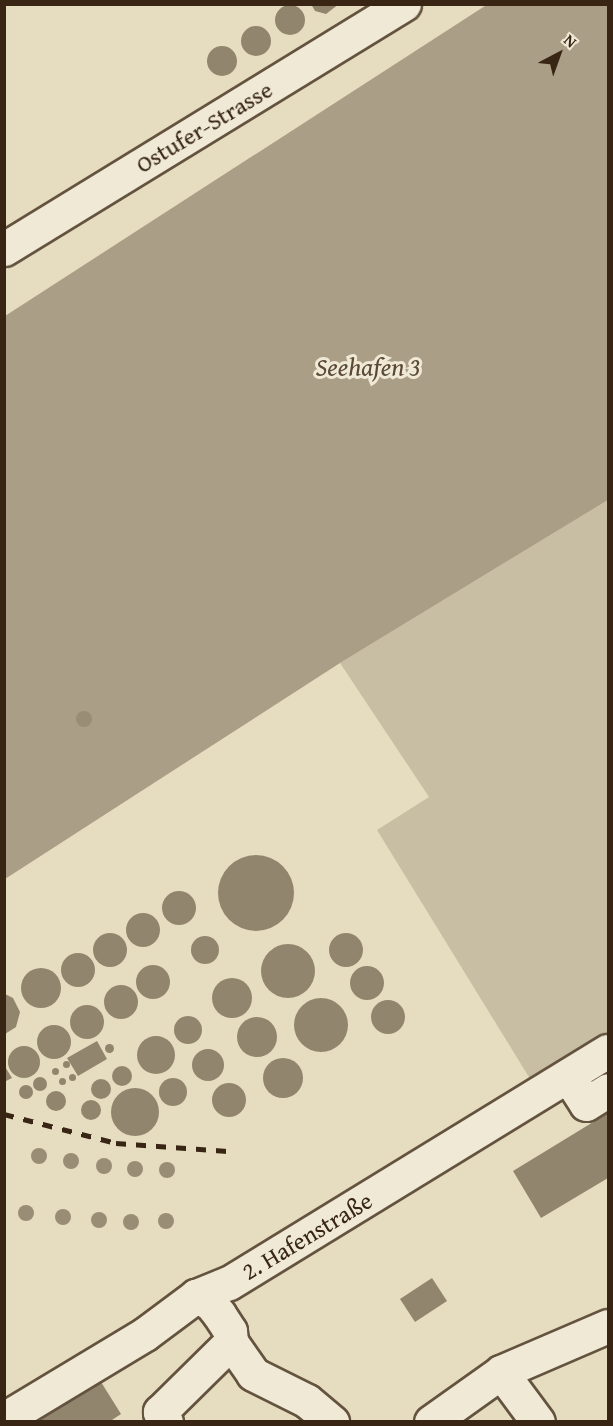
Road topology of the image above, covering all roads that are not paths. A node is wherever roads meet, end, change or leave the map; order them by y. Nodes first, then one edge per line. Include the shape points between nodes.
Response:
1 (404, 4) edge
2 (4, 249) edge
3 (609, 1051) edge
4 (568, 1076) junction
5 (609, 1090) edge
6 (196, 1296) junction
7 (609, 1326) edge
8 (231, 1342) junction
9 (501, 1372) junction
10 (4, 1419) edge
11 (166, 1422) edge
12 (332, 1422) edge
13 (430, 1422) edge
14 (538, 1422) edge

1 - 2 street, Ostufer-Strasse
3 - 4 street, 2. Hafenstraße
4 - 5 street via 586,1104
4 - 6 street, 2. Hafenstraße via 229,1283
6 - 8 street via 210,1303 219,1314 230,1331
6 - 10 street, 2. Hafenstraße via 145,1334
7 - 9 street
8 - 11 street via 160,1412
8 - 12 street via 253,1374 307,1401
9 - 13 street
9 - 14 street

